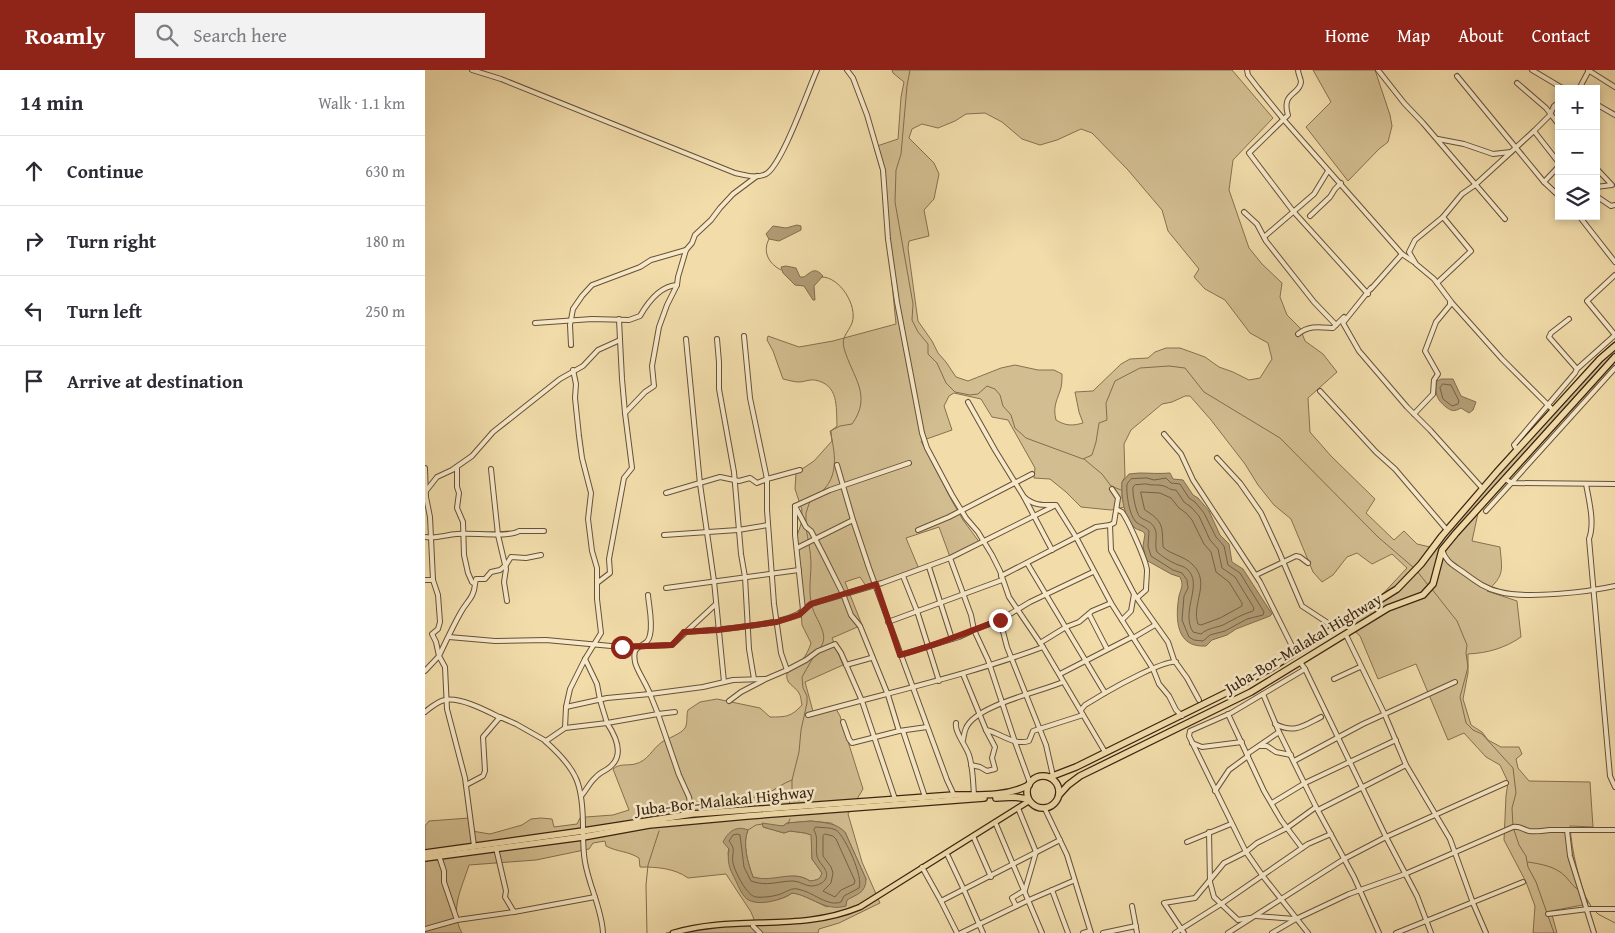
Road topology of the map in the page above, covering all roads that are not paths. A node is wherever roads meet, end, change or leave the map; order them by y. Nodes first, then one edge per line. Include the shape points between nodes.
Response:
1 (472, 70) edge
2 (817, 70) edge
3 (847, 70) edge
4 (1247, 70) edge
5 (1298, 70) edge
6 (1378, 70) edge
7 (1532, 70) edge
8 (1589, 70) edge
9 (1457, 76) dead end
10 (1517, 83) dead end
11 (1557, 85) edge
12 (1581, 85) edge
13 (1615, 86) edge
14 (1555, 105) edge
15 (1600, 106) edge
16 (1550, 115) junction
17 (1615, 115) edge
18 (1284, 120) junction
19 (1555, 121) edge
20 (1535, 131) junction
21 (1438, 139) junction
22 (1244, 147) dead end
23 (1516, 147) junction
24 (1511, 152) junction
25 (1249, 153) junction
26 (1555, 159) edge
27 (1555, 170) edge
28 (1328, 172) junction
29 (1600, 172) edge
30 (757, 176) junction
31 (1544, 182) junction
32 (1341, 183) junction
33 (1475, 185) junction
34 (1600, 186) edge
35 (1555, 192) edge
36 (1600, 199) edge
37 (1615, 205) edge
38 (1244, 212) dead end
39 (1293, 212) junction
40 (1310, 216) dead end
41 (1443, 217) junction
42 (1505, 219) dead end
43 (1582, 220) edge
44 (1264, 238) junction
45 (686, 250) junction
46 (1402, 254) junction
47 (1615, 262) edge
48 (1416, 264) junction
49 (1615, 276) edge
50 (1437, 283) junction
51 (677, 285) junction
52 (1371, 288) dead end
53 (1368, 294) junction
54 (1450, 302) dead end
55 (619, 319) junction
56 (1569, 319) dead end
57 (571, 321) junction
58 (535, 323) dead end
59 (1336, 325) junction
60 (1298, 334) dead end
61 (744, 336) dead end
62 (685, 339) dead end
63 (717, 339) dead end
64 (620, 340) junction
65 (571, 345) dead end
66 (1615, 346) edge
67 (1615, 357) edge
68 (1577, 368) junction
69 (1615, 368) edge
70 (573, 370) junction
71 (1320, 391) dead end
72 (968, 402) dead end
73 (1547, 405) junction
74 (1553, 410) junction
75 (625, 412) junction
76 (1414, 414) junction
77 (1164, 434) dead end
78 (1517, 450) junction
79 (1217, 458) dead end
80 (909, 463) dead end
81 (837, 465) dead end
82 (457, 467) junction
83 (425, 468) edge
84 (491, 469) dead end
85 (800, 470) dead end
86 (1033, 474) dead end
87 (767, 479) junction
88 (1505, 479) junction
89 (734, 481) junction
90 (1512, 483) junction
91 (700, 484) junction
92 (1016, 484) junction
93 (1586, 484) junction
94 (1615, 484) edge
95 (844, 486) junction
96 (1113, 489) dead end
97 (1483, 489) junction
98 (426, 491) edge
99 (666, 494) dead end
100 (1024, 497) junction
101 (1056, 505) junction
102 (795, 506) junction
103 (962, 510) junction
104 (1117, 510) junction
105 (1486, 511) dead end
106 (1033, 515) junction
107 (853, 520) junction
108 (768, 525) junction
109 (1110, 525) junction
110 (738, 530) junction
111 (918, 530) dead end
112 (1447, 530) junction
113 (544, 531) dead end
114 (708, 533) junction
115 (465, 534) junction
116 (498, 535) junction
117 (664, 535) dead end
118 (425, 537) edge
119 (1076, 537) junction
120 (431, 539) junction
121 (815, 540) junction
122 (984, 541) junction
123 (797, 548) junction
124 (1052, 550) junction
125 (1442, 550) junction
126 (541, 555) dead end
127 (950, 558) junction
128 (1027, 563) junction
129 (1283, 563) junction
130 (1308, 564) dead end
131 (504, 566) junction
132 (929, 567) junction
133 (799, 570) junction
134 (1093, 572) junction
135 (772, 573) junction
136 (1255, 575) junction
137 (903, 576) junction
138 (745, 577) junction
139 (1002, 578) junction
140 (425, 580) edge
141 (433, 580) junction
142 (714, 582) junction
143 (597, 583) junction
144 (475, 584) junction
145 (876, 584) junction
146 (1615, 586) edge
147 (666, 588) dead end
148 (1593, 590) junction
149 (843, 594) junction
150 (963, 594) junction
151 (648, 595) dead end
152 (1047, 595) junction
153 (1136, 596) junction
154 (507, 601) dead end
155 (941, 603) junction
156 (716, 604) junction
157 (1111, 604) junction
158 (803, 610) junction
159 (917, 611) junction
160 (1018, 611) junction
161 (1089, 614) junction
162 (1000, 620) junction
163 (1122, 620) junction
164 (777, 622) junction
165 (888, 622) junction
166 (748, 625) junction
167 (1155, 625) junction
168 (1331, 625) dead end
169 (1066, 627) junction
170 (718, 630) junction
171 (974, 630) junction
172 (684, 632) junction
173 (431, 634) junction
174 (425, 635) edge
175 (1346, 635) junction
176 (449, 636) junction
177 (1132, 638) junction
178 (952, 639) junction
179 (596, 644) junction
180 (1042, 645) junction
181 (644, 646) junction
182 (928, 648) junction
183 (1293, 648) dead end
184 (1107, 649) junction
185 (900, 655) junction
186 (439, 656) junction
187 (871, 658) junction
188 (585, 659) junction
189 (1012, 659) junction
190 (1085, 660) junction
191 (1176, 662) junction
192 (1300, 662) junction
193 (846, 665) junction
194 (990, 666) junction
195 (1360, 667) junction
196 (1153, 669) junction
197 (1305, 669) junction
198 (787, 670) junction
199 (425, 671) edge
200 (963, 674) junction
201 (1060, 674) junction
202 (754, 679) junction
203 (766, 679) junction
204 (1334, 679) dead end
205 (939, 680) junction
206 (724, 682) junction
207 (1063, 682) junction
208 (1455, 682) dead end
209 (913, 688) junction
210 (1105, 693) junction
211 (650, 694) junction
212 (888, 694) junction
213 (1026, 694) junction
214 (1263, 694) junction
215 (446, 700) junction
216 (600, 700) junction
217 (1199, 700) dead end
218 (729, 701) dead end
219 (862, 701) junction
220 (1003, 703) junction
221 (566, 707) junction
222 (1081, 710) junction
223 (425, 712) edge
224 (675, 712) dead end
225 (657, 714) junction
226 (981, 714) junction
227 (1228, 714) junction
228 (808, 715) dead end
229 (1083, 715) junction
230 (1385, 715) junction
231 (1182, 716) junction
232 (500, 717) junction
233 (1321, 717) dead end
234 (607, 722) junction
235 (843, 722) dead end
236 (957, 723) dead end
237 (1275, 724) junction
238 (927, 727) junction
239 (565, 728) junction
240 (1039, 729) junction
241 (986, 730) junction
242 (901, 731) junction
243 (1279, 732) junction
244 (874, 737) junction
245 (1337, 738) junction
246 (963, 740) junction
247 (1396, 740) junction
248 (1015, 742) junction
249 (1242, 742) junction
250 (1192, 743) junction
251 (1258, 746) junction
252 (1105, 752) junction
253 (1247, 755) junction
254 (1291, 755) junction
255 (1294, 761) junction
256 (1350, 763) junction
257 (971, 765) junction
258 (1406, 765) junction
259 (1051, 777) junction
260 (1305, 783) junction
261 (1506, 783) dead end
262 (466, 784) junction
263 (1029, 784) junction
264 (1615, 787) edge
265 (1362, 788) junction
266 (1215, 791) junction
267 (954, 795) junction
268 (974, 795) junction
269 (1059, 795) junction
270 (582, 796) junction
271 (925, 797) junction
272 (895, 800) junction
273 (1029, 800) junction
274 (1272, 804) junction
275 (1018, 808) junction
276 (1045, 809) junction
277 (1317, 809) junction
278 (692, 814) junction
279 (1435, 814) junction
280 (995, 822) junction
281 (1231, 824) junction
282 (1287, 828) junction
283 (1567, 830) junction
284 (1614, 830) edge
285 (1209, 832) junction
286 (583, 834) junction
287 (1331, 834) junction
288 (973, 836) junction
289 (1615, 837) edge
290 (1386, 838) junction
291 (1060, 840) junction
292 (1187, 842) dead end
293 (474, 846) junction
294 (496, 848) junction
295 (1302, 848) junction
296 (1036, 852) junction
297 (1246, 852) junction
298 (425, 853) edge
299 (1456, 853) junction
300 (439, 856) junction
301 (948, 856) dead end
302 (425, 858) edge
303 (1344, 859) junction
304 (1013, 865) junction
305 (922, 867) junction
306 (1405, 874) junction
307 (1262, 875) junction
308 (991, 877) junction
309 (1073, 881) junction
310 (1210, 882) junction
311 (1523, 882) dead end
312 (964, 890) junction
313 (1025, 890) junction
314 (1052, 890) junction
315 (1360, 890) junction
316 (595, 896) junction
317 (1280, 899) junction
318 (1029, 900) junction
319 (941, 901) junction
320 (1473, 903) junction
321 (1221, 904) junction
322 (1016, 906) junction
323 (1133, 906) dead end
324 (1588, 909) junction
325 (1615, 909) edge
326 (514, 912) junction
327 (1548, 914) dead end
328 (1255, 916) junction
329 (1296, 919) junction
330 (457, 920) junction
331 (1427, 920) junction
332 (980, 925) junction
333 (753, 926) junction
334 (1136, 926) junction
335 (425, 929) edge
336 (1182, 931) edge
337 (1091, 932) edge
338 (603, 933) edge
339 (673, 933) edge
340 (760, 933) edge
341 (957, 933) edge
342 (961, 933) edge
343 (983, 933) edge
344 (1042, 933) edge
345 (1068, 933) edge
346 (1083, 933) edge
347 (1103, 933) edge
348 (1137, 933) edge
349 (1175, 933) edge
350 (1228, 933) edge
351 (1272, 933) edge
352 (1308, 933) edge
353 (1379, 933) edge
354 (1396, 933) edge
355 (1431, 933) edge
356 (1486, 933) edge
357 (1594, 933) edge

1 - 30 street via 735,173
2 - 30 street via 781,155 769,172
3 - 103 street via 867,115 883,170 897,302 922,432 927,448
4 - 18 street
5 - 18 street via 1301,81 1289,97 1285,107 1288,115
6 - 21 street via 1404,104
7 - 11 street
8 - 12 street
8 - 13 street
9 - 23 street
10 - 16 street
14 - 16 street
15 - 17 street
16 - 19 street
16 - 20 street
18 - 25 street
18 - 28 street
20 - 23 street
20 - 26 street
21 - 24 street via 1493,154
21 - 33 street
22 - 25 street
23 - 24 street
23 - 31 street
24 - 33 street
25 - 39 street
27 - 31 street
28 - 32 street
28 - 39 street via 1314,194
29 - 34 street via 1612,185
30 - 45 street via 733,194 695,235
31 - 35 street
32 - 40 street
32 - 46 street
33 - 41 street via 1462,194
33 - 42 street
36 - 37 street
38 - 44 street via 1257,224
39 - 44 street
39 - 53 street
41 - 48 street via 1415,240 1409,252
41 - 50 street via 1471,251
43 - 47 street
44 - 59 street
45 - 51 street
45 - 57 street via 651,260 592,285 573,310
46 - 48 street
46 - 53 street
48 - 50 street
49 - 68 street via 1587,301 1615,335
50 - 73 street via 1465,318
51 - 55 street via 664,287 640,316
51 - 75 street via 659,327 652,366 654,386
52 - 76 street via 1343,322 1359,351
53 - 59 street
54 - 76 street via 1436,322 1425,351 1438,374 1433,394
55 - 57 street
55 - 64 street
56 - 68 street via 1549,337
57 - 58 street
57 - 65 street
59 - 60 street via 1333,328 1305,329
61 - 87 street via 750,398
62 - 91 street
63 - 89 street via 719,389
64 - 70 street via 598,350 583,366
64 - 75 street
66 - 74 highway, Juba-Bor-Malakal Highway
67 - 88 highway, Juba-Bor-Malakal Highway
68 - 73 street
69 - 90 street
70 - 82 street via 493,432 472,456
70 - 143 street via 582,458 591,493 589,519
71 - 112 street via 1395,469
72 - 92 street
73 - 74 street
73 - 78 street via 1514,445
74 - 78 highway, Juba-Bor-Malakal Highway
75 - 143 street via 632,468 624,478 609,559 610,573
76 - 97 street
77 - 136 street via 1181,454 1193,480
78 - 97 highway, Juba-Bor-Malakal Highway
79 - 129 street via 1261,513
80 - 95 street
81 - 95 street
82 - 98 street via 437,477
82 - 115 street via 457,508
83 - 98 street
84 - 116 street
85 - 87 street
86 - 92 street
87 - 89 street via 757,483 750,478
87 - 108 street
88 - 90 street
88 - 125 highway, Juba-Bor-Malakal Highway
89 - 91 street via 720,477
89 - 110 street
90 - 93 street
90 - 105 street
91 - 99 street
91 - 114 street
92 - 100 street
92 - 103 street
93 - 94 street
93 - 148 street via 1591,512 1589,539
95 - 102 street
95 - 107 street
96 - 104 street via 1118,498
97 - 112 highway, Juba-Bor-Malakal Highway
98 - 120 street
100 - 101 street via 1031,503
100 - 106 street
101 - 106 street
101 - 119 street
102 - 121 street
102 - 123 street
103 - 111 street
103 - 122 street
104 - 109 street via 1115,522
104 - 153 street via 1124,515 1142,551 1147,572 1146,590
106 - 122 street
106 - 124 street
107 - 121 street
107 - 145 street
108 - 110 street
108 - 135 street
109 - 119 street via 1096,526
109 - 153 street via 1110,548
110 - 114 street
110 - 138 street
112 - 231 highway, Juba-Bor-Malakal Highway via 1421,564 1391,594 1271,668
113 - 116 street
114 - 117 street
114 - 142 street
115 - 116 street
115 - 120 street
115 - 144 street via 464,555 468,573
116 - 131 street
118 - 120 street
119 - 124 street
119 - 134 street
120 - 141 street
121 - 123 street
121 - 149 street
122 - 127 street
122 - 139 street
123 - 133 street
124 - 128 street
125 - 148 street via 1446,560 1480,585 1499,592 1542,594
125 - 175 highway, Juba-Bor-Malakal Highway via 1428,591 1388,608
126 - 131 street via 511,557
127 - 132 street
127 - 150 street
128 - 139 street
128 - 152 street
129 - 130 street via 1299,556
129 - 136 street
129 - 168 street via 1302,606
131 - 144 street via 485,579 476,579
131 - 154 street
132 - 137 street
132 - 155 street
133 - 135 street
133 - 158 street
134 - 152 street
134 - 157 street
135 - 138 street
135 - 164 street
136 - 183 street
137 - 145 street
137 - 159 street
138 - 142 street
138 - 166 street
139 - 150 street
139 - 160 street
140 - 141 street
141 - 173 street via 440,622 438,629
142 - 147 street
142 - 156 street
143 - 179 street via 601,633
144 - 176 street via 473,595
145 - 149 street
145 - 165 street
146 - 148 street
148 - 264 street via 1610,776
149 - 158 street via 811,604
149 - 187 street via 860,626
150 - 155 street
150 - 171 street
151 - 181 street via 651,626 650,637
152 - 160 street
152 - 169 street
153 - 163 street via 1131,611
153 - 167 street
155 - 159 street
155 - 178 street
156 - 170 street
156 - 172 street
157 - 161 street
157 - 163 street
158 - 164 street via 799,615
159 - 165 street
159 - 182 street
160 - 162 street
160 - 180 street
161 - 169 street
161 - 184 street
162 - 171 street
162 - 189 street
163 - 177 street
164 - 166 street
164 - 198 street via 781,654
165 - 185 street
166 - 170 street
166 - 202 street
167 - 177 street
167 - 191 street via 1168,642
169 - 180 street
169 - 190 street
170 - 172 street
170 - 206 street
171 - 178 street
171 - 194 street
172 - 181 street via 672,645
173 - 174 street
173 - 186 street
175 - 192 highway, Juba-Bor-Malakal Highway
175 - 195 street
176 - 179 street via 495,642 546,640
176 - 186 street
177 - 184 street
177 - 196 street
178 - 182 street
179 - 181 street
179 - 188 street
180 - 189 street
180 - 201 street
181 - 211 street via 634,651 635,662
182 - 185 street
182 - 205 street
184 - 190 street
185 - 209 street
186 - 199 street
186 - 215 street via 445,668
187 - 193 street
187 - 212 street
188 - 216 street via 597,684
188 - 221 street via 570,689
189 - 194 street
189 - 213 street
190 - 201 street
190 - 210 street
191 - 196 street via 1169,661
191 - 217 street
192 - 197 street
192 - 269 highway, Juba-Bor-Malakal Highway via 1216,710 1080,776
193 - 198 street via 835,644
193 - 219 street
194 - 200 street
194 - 220 street
195 - 204 street
195 - 230 street
196 - 210 street
196 - 231 street via 1159,684
197 - 214 street
197 - 245 street
198 - 203 street
200 - 205 street
200 - 226 street
201 - 207 street
202 - 203 street
202 - 206 street
203 - 218 street
205 - 209 street
206 - 211 street
207 - 213 street
207 - 222 street
208 - 230 street
209 - 212 street
209 - 238 street
210 - 222 street
211 - 216 street
211 - 225 street
212 - 219 street
212 - 242 street
213 - 220 street
213 - 240 street
214 - 227 street
214 - 237 street
215 - 223 street
215 - 232 street
215 - 262 street
216 - 221 street
216 - 234 street
219 - 228 street
219 - 244 street
220 - 226 street
220 - 248 street
221 - 239 street
222 - 229 street
224 - 225 street
225 - 234 street
225 - 278 street
226 - 241 street
226 - 246 street via 965,729
227 - 249 street
227 - 250 street via 1190,731
229 - 240 street
229 - 252 street
230 - 245 street
230 - 247 street
231 - 252 highway, Juba-Bor-Malakal Highway
232 - 239 street via 546,741
232 - 262 street via 483,737 483,776
232 - 270 street via 540,736 553,748 576,776
233 - 237 street via 1291,730
234 - 239 street
234 - 270 street via 618,757 611,767 597,776
235 - 244 street via 851,742
236 - 246 street via 955,728
237 - 243 street
238 - 242 street
238 - 267 street
240 - 248 street via 1033,731 1029,741
240 - 259 street via 1046,745
241 - 248 street
241 - 257 street via 995,747 992,758 995,769 987,771
242 - 244 street
242 - 271 street
243 - 251 street
243 - 254 street
244 - 272 street
245 - 255 street
245 - 256 street
246 - 257 street
247 - 256 street
247 - 258 street
248 - 263 street
249 - 250 street via 1202,747
249 - 253 street
250 - 266 street
251 - 253 street
251 - 254 street
252 - 259 highway, Juba-Bor-Malakal Highway
253 - 266 street via 1229,770
253 - 274 street
254 - 255 street
255 - 260 street
256 - 260 street
256 - 265 street
257 - 268 street
258 - 265 street
258 - 279 street
259 - 263 highway, Juba-Bor-Malakal Highway via 1039,776
259 - 269 highway via 1058,784
260 - 274 street
260 - 277 street
261 - 279 street
262 - 293 street
263 - 268 highway, Juba-Bor-Malakal Highway via 1014,791
263 - 273 highway
265 - 277 street
265 - 290 street
266 - 281 street
267 - 268 highway, Juba-Bor-Malakal Highway
267 - 271 highway, Juba-Bor-Malakal Highway
269 - 276 highway, Juba-Bor-Malakal Highway via 1056,803
270 - 286 street
271 - 272 highway, Juba-Bor-Malakal Highway
272 - 278 highway, Juba-Bor-Malakal Highway
273 - 275 main road
273 - 276 highway, Juba-Bor-Malakal Highway
273 - 286 highway, Juba-Bor-Malakal Highway via 982,798 693,820
274 - 282 street
275 - 280 main road
275 - 296 street
276 - 291 street
277 - 282 street
277 - 287 street
278 - 286 highway, Juba-Bor-Malakal Highway
279 - 290 street
279 - 299 street
280 - 288 main road
280 - 304 street
281 - 285 street
281 - 297 street
282 - 295 street
282 - 297 street
283 - 284 street
283 - 299 street via 1530,831 1513,827
283 - 324 street via 1570,856
284 - 289 street
285 - 292 street
285 - 310 street
286 - 293 highway, Juba-Bor-Malakal Highway
286 - 294 highway, Juba-Bor-Malakal Highway
286 - 316 street via 585,861
287 - 295 street
287 - 303 street
288 - 305 main road
288 - 308 street
290 - 303 street
290 - 306 street
291 - 296 street
291 - 309 street
293 - 298 highway, Juba-Bor-Malakal Highway
294 - 300 highway, Juba-Bor-Malakal Highway
294 - 326 street via 505,898
295 - 307 street
296 - 304 street
296 - 313 street
297 - 307 street
297 - 310 street via 1224,863
299 - 306 street
299 - 320 street
300 - 302 highway, Juba-Bor-Malakal Highway
300 - 330 street
301 - 312 street
303 - 315 street
303 - 317 street
304 - 308 street
304 - 313 street
305 - 319 street
305 - 333 main road via 833,919 805,924
306 - 315 street
306 - 331 street
307 - 317 street
307 - 321 street
308 - 312 street
309 - 314 street
309 - 337 street
310 - 321 street via 1214,897
310 - 336 street via 1195,898 1164,903
311 - 320 street
312 - 319 street
312 - 332 street
313 - 318 street
313 - 322 street via 1012,898
314 - 318 street
314 - 345 street
315 - 329 street
315 - 353 street
316 - 326 street
316 - 338 street
317 - 328 street
317 - 329 street
318 - 322 street
318 - 344 street
319 - 341 street
320 - 331 street
320 - 356 street
321 - 328 street via 1238,920
321 - 336 street
322 - 332 street
323 - 334 street
324 - 325 street
324 - 327 street
324 - 357 street
326 - 330 street
328 - 329 street
328 - 350 street
329 - 351 street
329 - 352 street
330 - 335 street
331 - 354 street
331 - 355 street
332 - 342 street
332 - 343 street
333 - 339 main road via 708,926
333 - 340 street
334 - 347 street
334 - 348 street
336 - 349 street
337 - 346 street

